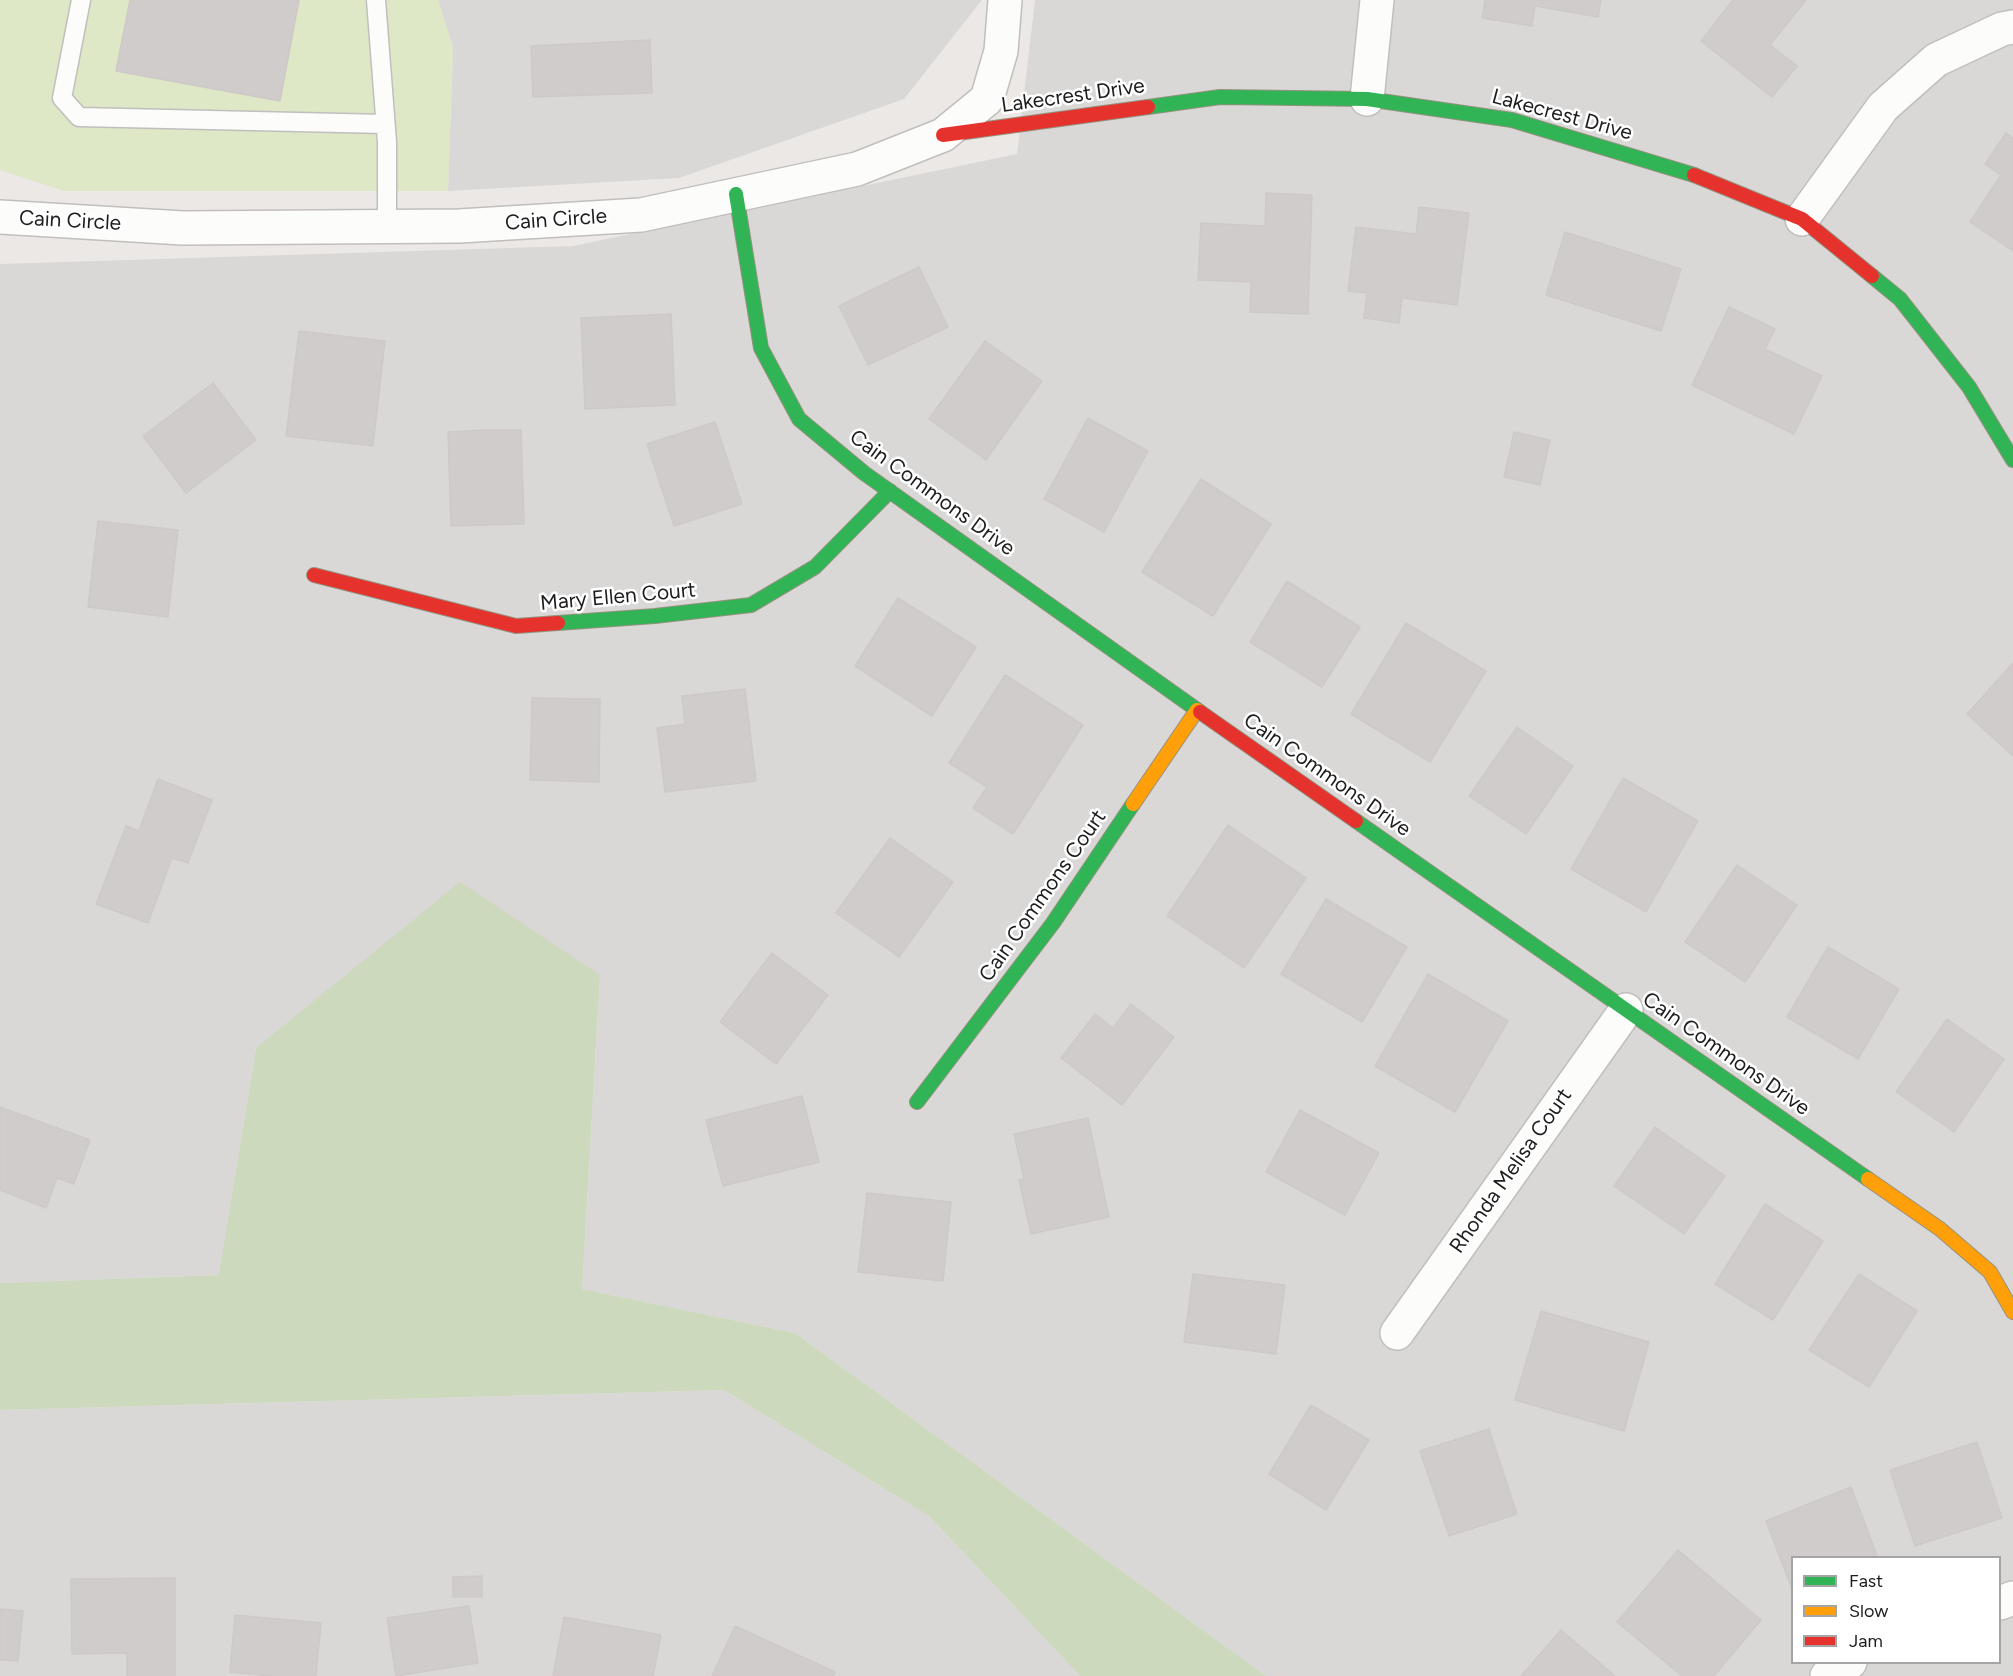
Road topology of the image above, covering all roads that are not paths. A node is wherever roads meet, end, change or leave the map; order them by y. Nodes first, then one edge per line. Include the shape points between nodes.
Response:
1 (81, 0) edge
2 (376, 0) edge
3 (1005, 0) edge
4 (1377, 0) edge
5 (2013, 27) edge
6 (1367, 99) junction
7 (385, 124) junction
8 (943, 135) junction
9 (736, 194) junction
10 (0, 217) edge
11 (1802, 219) junction
12 (387, 227) junction
13 (2013, 460) edge
14 (890, 490) junction
15 (314, 575) dead end
16 (1197, 710) junction
17 (1626, 1010) junction
18 (917, 1102) dead end
19 (2013, 1312) edge
20 (1397, 1333) dead end
21 (1847, 1664) edge
22 (1827, 1676) edge

1 - 7 lane via 62,98 79,117
2 - 7 lane
3 - 8 street, Cain Circle via 1001,51 987,99
4 - 6 street
5 - 11 street via 1936,60 1883,107
6 - 8 street, Lakecrest Drive via 1220,97
6 - 11 street, Lakecrest Drive via 1512,120 1683,170
7 - 12 lane
8 - 9 street, Cain Circle via 857,169
9 - 12 street, Cain Circle via 641,214
9 - 14 street, Cain Commons Drive via 761,348 799,419
10 - 12 street, Cain Circle via 183,228
11 - 13 street, Lakecrest Drive via 1900,299 1969,387
14 - 15 street, Mary Ellen Court via 815,567 751,605 516,626
14 - 16 street, Cain Commons Drive
16 - 17 street, Cain Commons Drive
16 - 18 street, Cain Commons Court via 1053,923
17 - 19 street, Cain Commons Drive via 1940,1229 1990,1272
17 - 20 street, Rhonda Melisa Court
21 - 22 street

